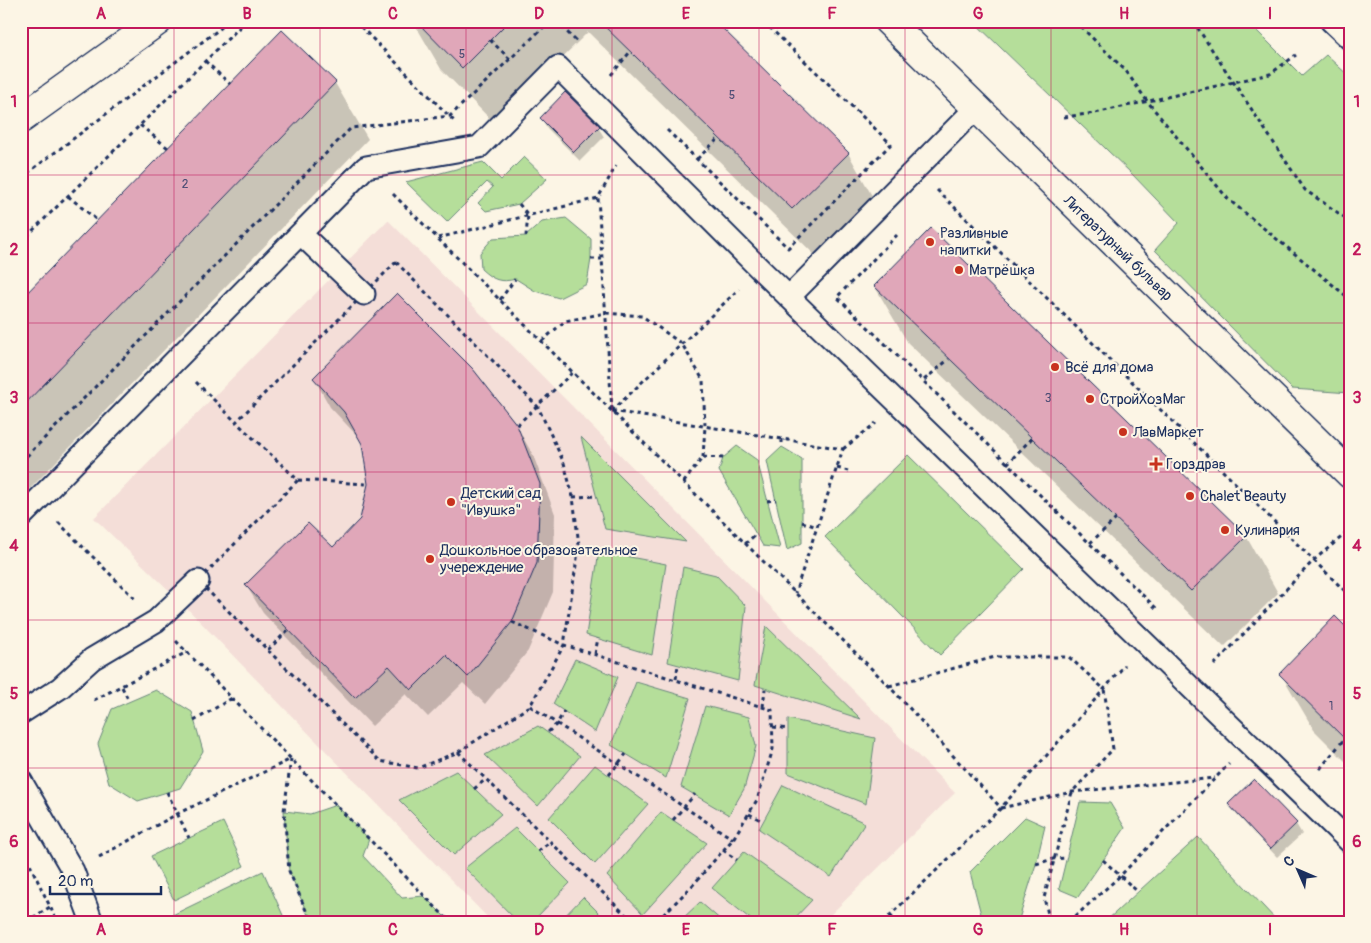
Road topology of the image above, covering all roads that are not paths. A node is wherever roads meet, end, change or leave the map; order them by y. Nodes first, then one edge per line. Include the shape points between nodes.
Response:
1 (158, 21) edge
2 (888, 21) edge
3 (1331, 21) edge
4 (1350, 39) edge
5 (975, 109) junction
6 (21, 119) edge
7 (301, 234) junction
8 (364, 294) road end
9 (789, 297) junction
10 (1350, 474) edge
11 (21, 517) edge
12 (198, 580) road end
13 (21, 713) edge
14 (21, 781) edge
15 (1350, 842) edge
16 (92, 922) edge

1 - 6 street
2 - 5 street, Литературный бульвар
3 - 4 lane
5 - 9 lane
5 - 10 street, Литературный бульвар
7 - 8 lane
7 - 9 lane via 366,166 479,148 558,67
7 - 11 lane
9 - 15 lane
12 - 13 lane via 156,621 92,659 60,688
14 - 16 lane via 73,871

